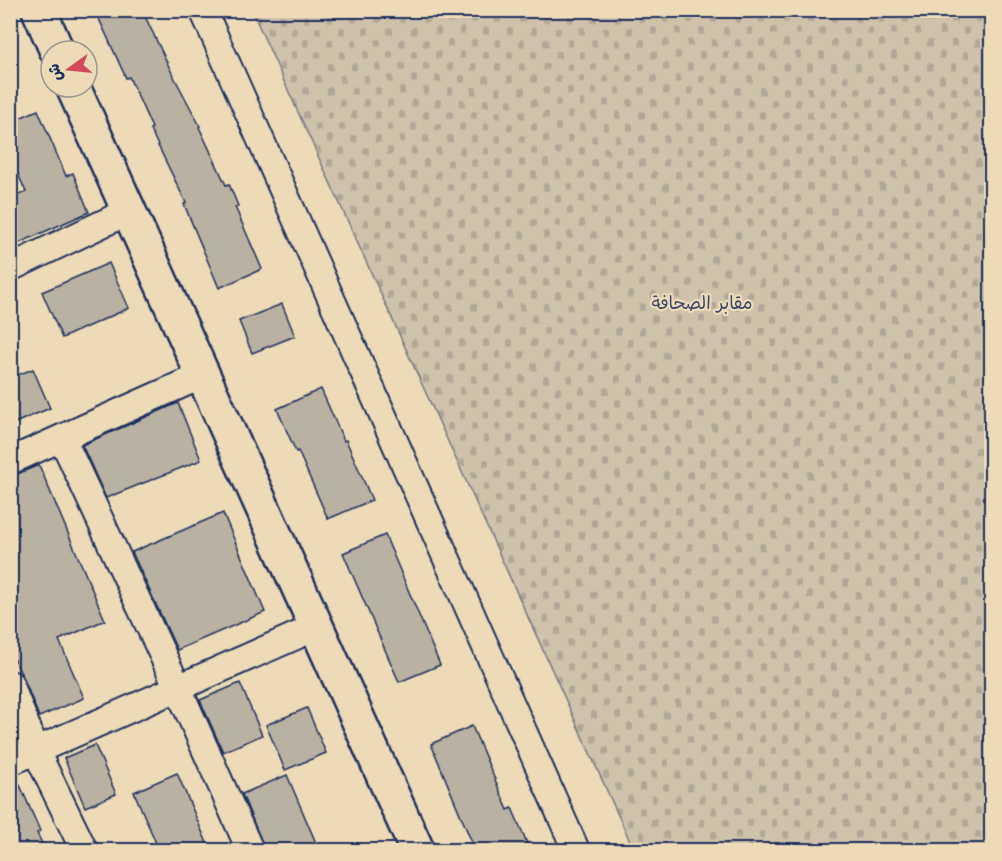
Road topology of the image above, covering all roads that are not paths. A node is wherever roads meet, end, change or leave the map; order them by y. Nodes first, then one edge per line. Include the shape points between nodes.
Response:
1 (39, 10) edge
2 (203, 10) edge
3 (52, 39) edge
4 (78, 99) edge
5 (129, 212) junction
6 (10, 268) edge
7 (203, 375) junction
8 (62, 438) junction
9 (10, 461) edge
10 (316, 627) junction
11 (10, 684) edge
12 (178, 688) junction
13 (36, 751) junction
14 (10, 762) edge
15 (84, 850) edge
16 (250, 850) edge
17 (417, 850) edge
18 (576, 850) edge

1 - 3 street
2 - 18 street
4 - 5 street
5 - 6 street
5 - 7 street
7 - 8 street
7 - 10 street
8 - 9 street
8 - 12 street
10 - 12 street
10 - 17 street
11 - 13 street
12 - 13 street
12 - 16 street
13 - 14 street
13 - 15 street

